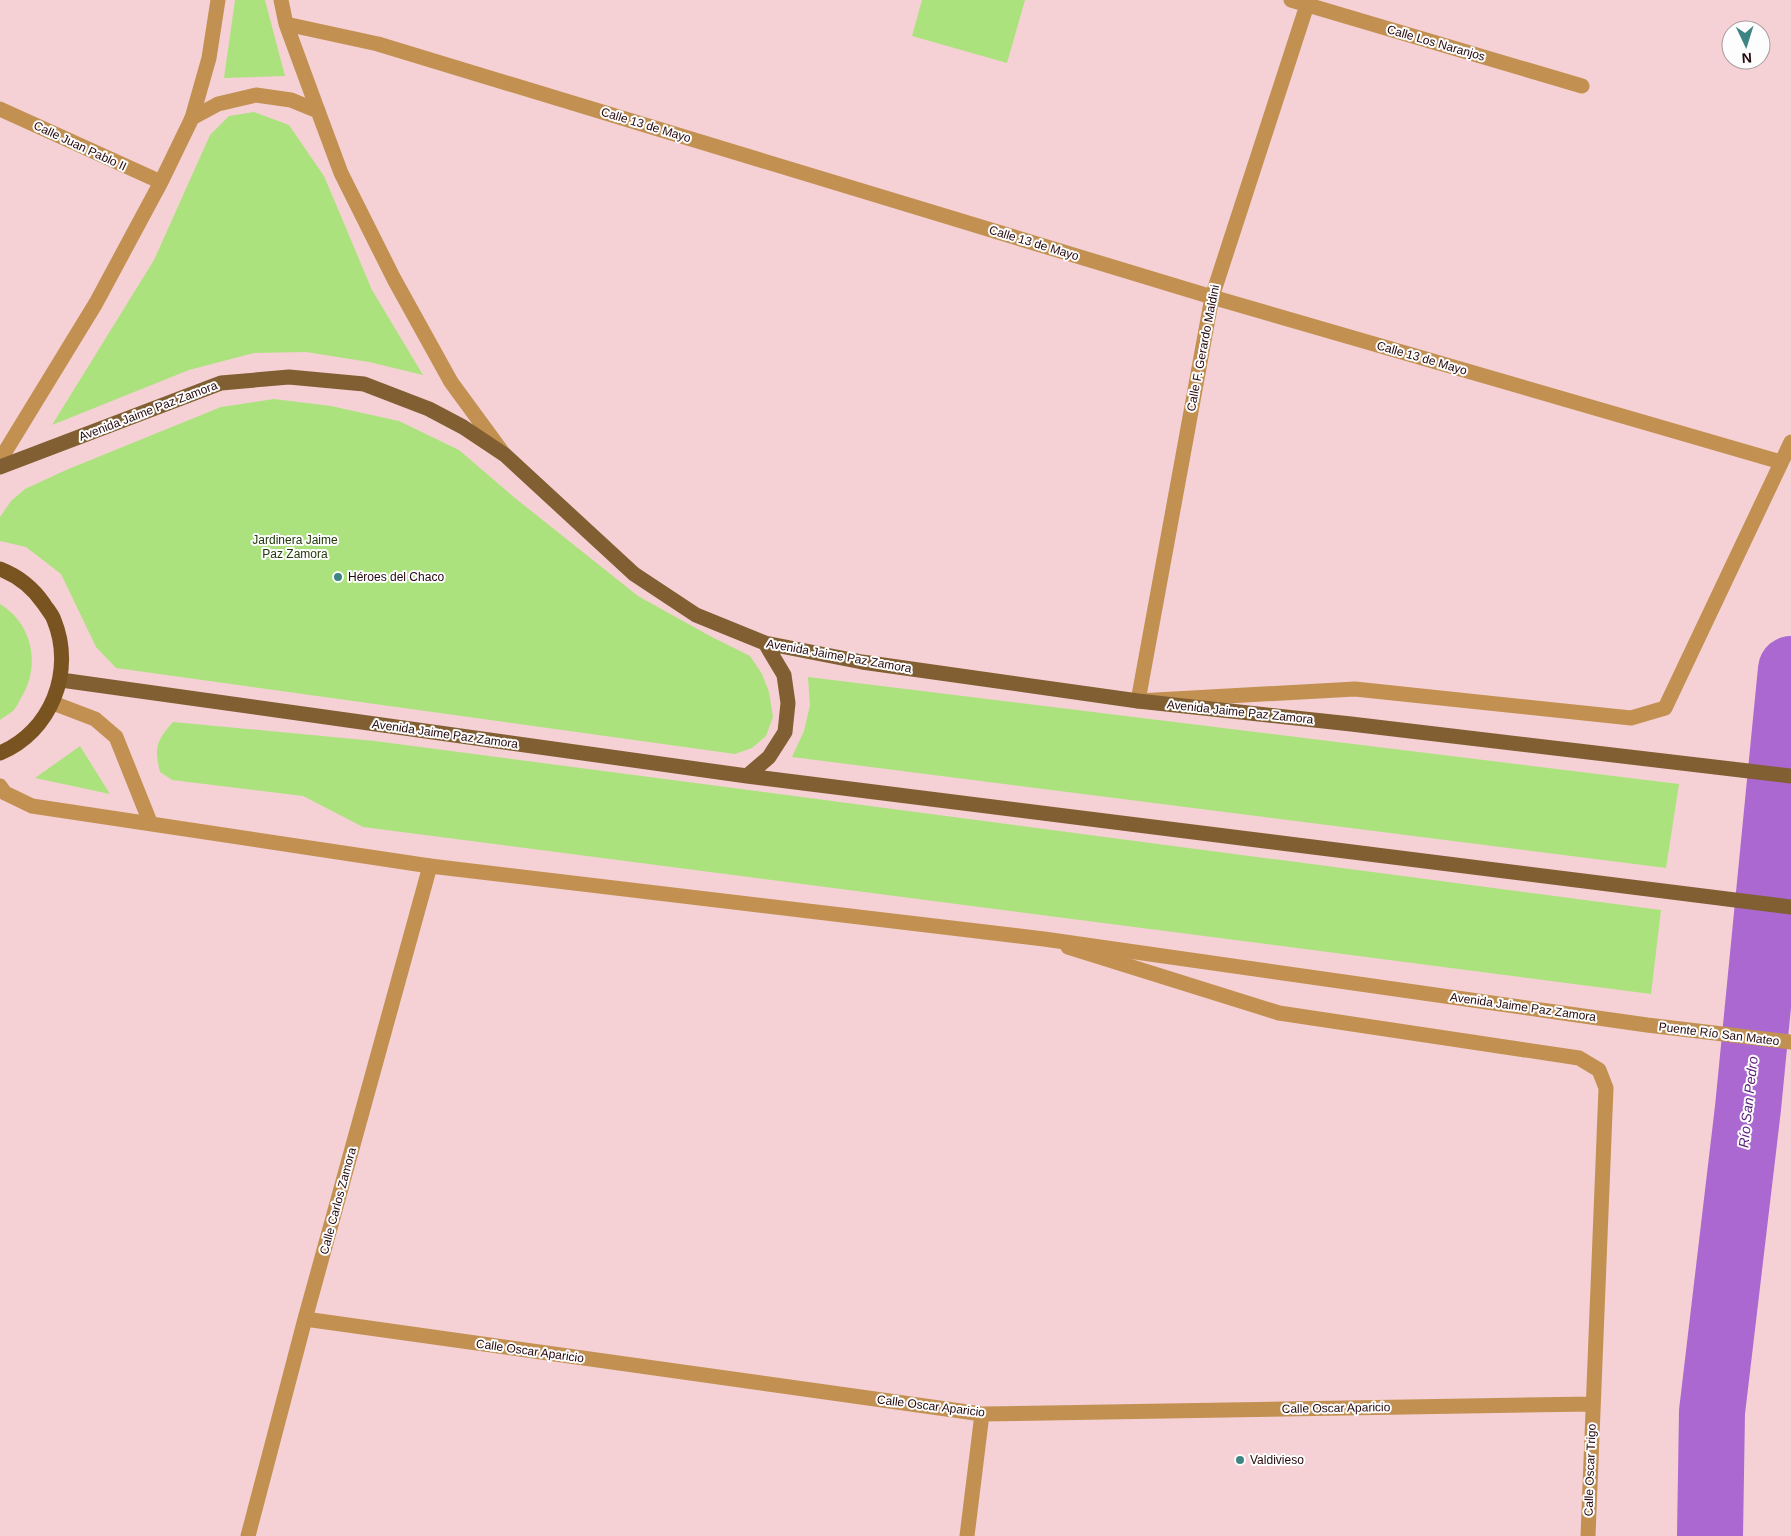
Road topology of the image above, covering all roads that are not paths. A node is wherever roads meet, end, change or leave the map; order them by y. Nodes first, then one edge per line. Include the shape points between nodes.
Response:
1 (218, 0) edge
2 (281, 0) edge
3 (1291, 0) edge
4 (1306, 5) junction
5 (286, 24) junction
6 (1582, 86) dead end
7 (0, 109) edge
8 (318, 111) junction
9 (192, 118) junction
10 (161, 182) junction
11 (1212, 297) junction
12 (1791, 442) edge
13 (505, 455) junction
14 (0, 460) edge
15 (1781, 462) junction
16 (0, 467) edge
17 (0, 569) edge
18 (765, 643) junction
19 (61, 680) junction
20 (1138, 701) junction
21 (53, 703) junction
22 (0, 753) edge
23 (747, 776) junction
24 (1791, 776) edge
25 (0, 786) edge
26 (150, 822) junction
27 (430, 866) junction
28 (1791, 908) edge
29 (1044, 939) junction
30 (1647, 1025) joint
31 (1791, 1042) edge
32 (305, 1319) junction
33 (1592, 1404) junction
34 (982, 1414) junction
35 (248, 1536) edge
36 (967, 1536) edge
37 (1588, 1536) edge

1 - 9 street via 209,58
2 - 5 street
3 - 4 street, Calle Los Naranjos
4 - 6 street, Calle Los Naranjos
4 - 11 street, Calle F. Gerardo Maldini
5 - 8 street
5 - 11 street, Calle 13 de Mayo via 378,44
7 - 10 street, Calle Juan Pablo II
8 - 9 street via 291,100 256,95 218,104
8 - 13 street via 341,173 394,280 451,382
9 - 10 street
10 - 14 street via 96,303
11 - 15 street, Calle 13 de Mayo
11 - 20 street, Calle F. Gerardo Maldini
12 - 15 street
13 - 16 main road, Avenida Jaime Paz Zamora via 429,409 364,384 289,377 220,383
13 - 18 main road, Avenida Jaime Paz Zamora via 634,574 696,615
15 - 20 street via 1665,708 1631,718 1355,689
17 - 19 highway via 13,574 36,593 54,619 62,648
18 - 20 main road, Avenida Jaime Paz Zamora via 862,662
18 - 23 main road via 784,675 788,703 785,732 770,757
19 - 21 highway
19 - 23 main road, Avenida Jaime Paz Zamora
20 - 24 main road, Avenida Jaime Paz Zamora
21 - 22 highway via 23,740
21 - 26 street via 95,719 116,737
23 - 28 main road, Avenida Jaime Paz Zamora
25 - 26 street, Avenida Jaime Paz Zamora via 5,793 32,806
26 - 27 street, Avenida Jaime Paz Zamora
27 - 29 street, Avenida Jaime Paz Zamora
27 - 32 street, Calle Carlos Zamora
29 - 30 street, Avenida Jaime Paz Zamora
29 - 33 street, Calle Oscar Trigo via 1279,1013 1579,1058 1599,1070 1606,1088
30 - 31 street, Puente Río San Mateo
32 - 34 street, Calle Oscar Aparicio
32 - 35 street, Calle Carlos Zamora
33 - 34 street, Calle Oscar Aparicio
33 - 37 street, Calle Oscar Trigo
34 - 36 street

